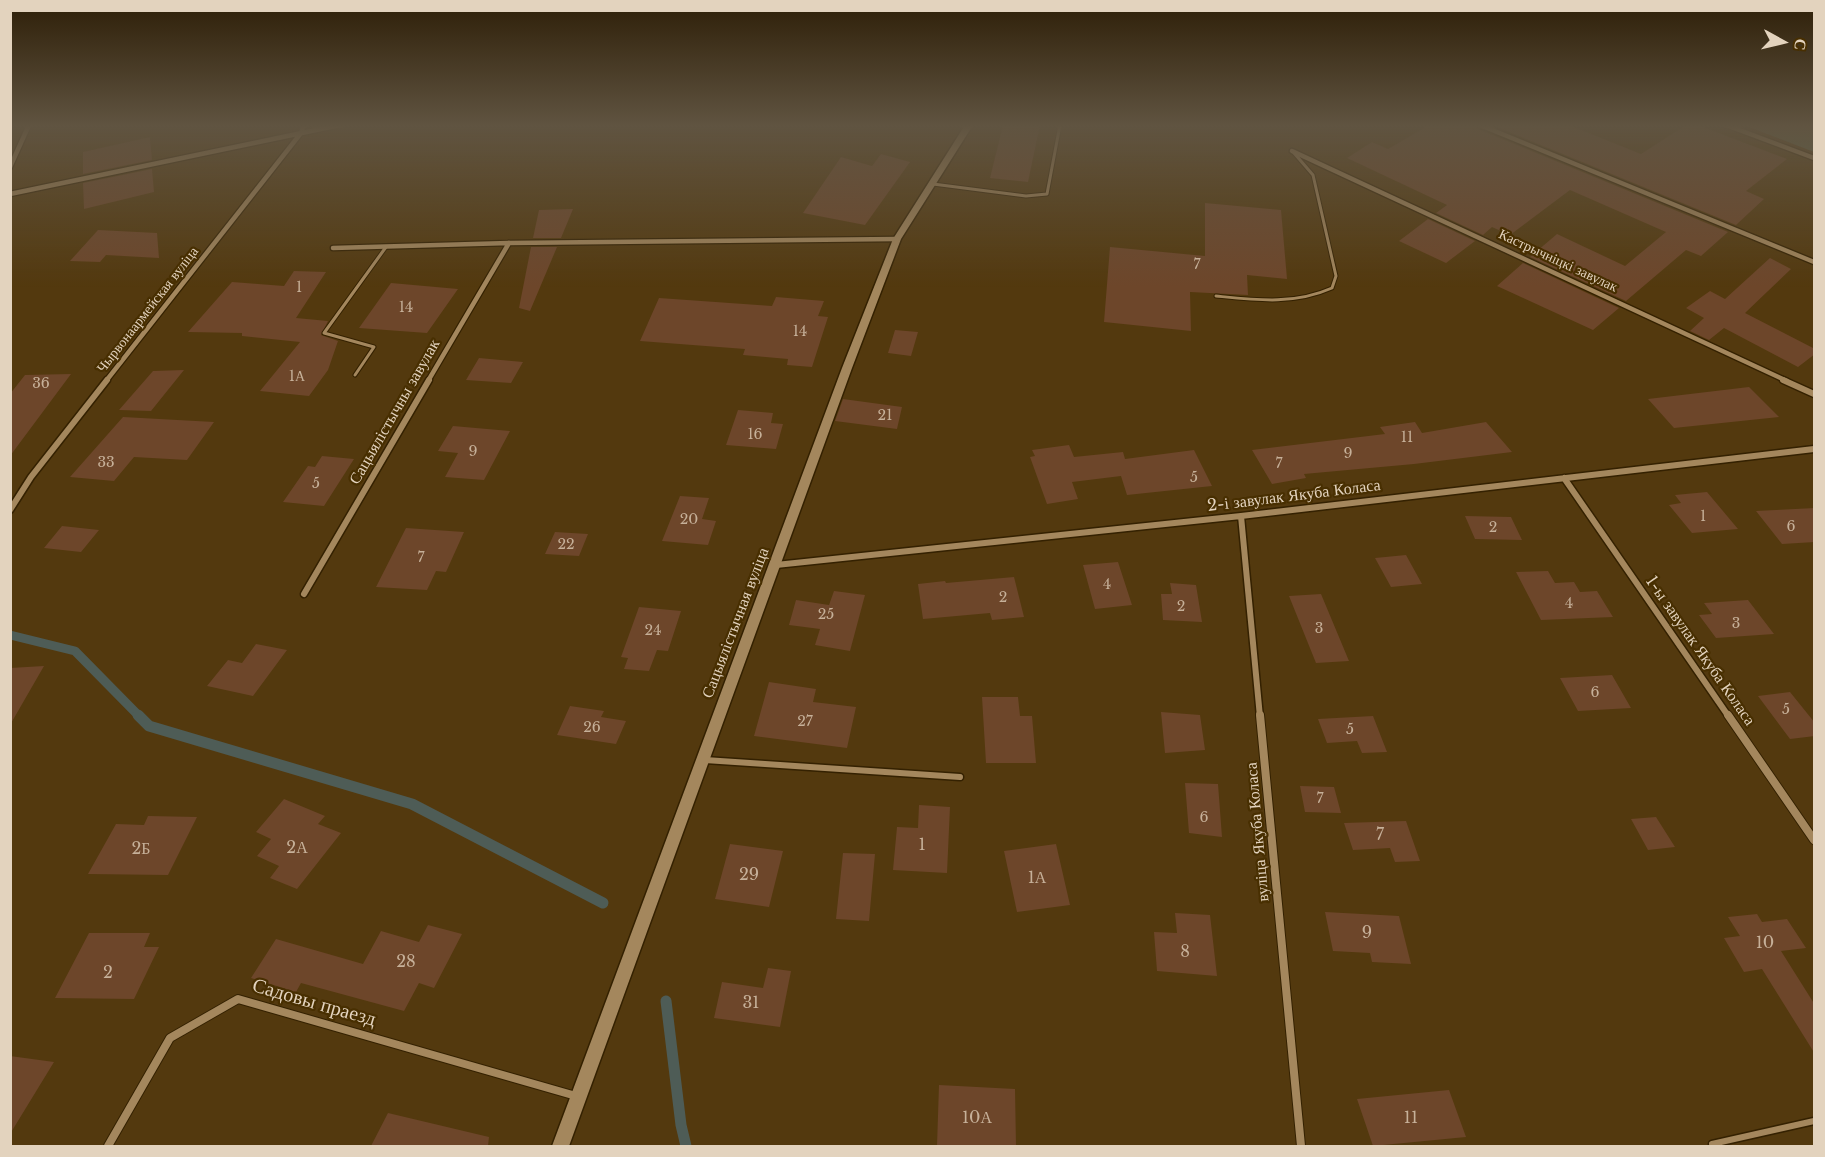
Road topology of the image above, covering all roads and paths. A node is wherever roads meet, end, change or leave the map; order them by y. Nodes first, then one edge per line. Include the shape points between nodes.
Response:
1 (82, 179) edge
2 (265, 179) edge
3 (936, 179) edge
4 (1050, 179) edge
5 (1314, 179) edge
6 (1352, 179) edge
7 (1612, 179) edge
8 (933, 184) junction
9 (10, 194) edge
10 (897, 239) junction
11 (509, 243) junction
12 (386, 247) junction
13 (333, 248) dead end
14 (1815, 262) edge
15 (1216, 296) dead end
16 (356, 375) dead end
17 (1815, 394) edge
18 (1811, 450) edge
19 (1815, 457) edge
20 (1564, 478) junction
21 (10, 510) edge
22 (1241, 516) junction
23 (776, 565) junction
24 (304, 594) dead end
25 (702, 760) junction
26 (960, 777) dead end
27 (1815, 840) edge
28 (577, 1096) junction
29 (1815, 1121) edge
30 (1712, 1143) dead end
31 (108, 1146) edge
32 (560, 1146) edge
33 (1301, 1146) edge

1 - 9 street
2 - 21 street, Чырвонаармейская вуліца via 31,477
3 - 8 main road, Сацыялістычная вуліца
4 - 8 lane via 1047,194 1026,196
5 - 15 lane via 1336,276 1332,288 1321,295 1286,302
6 - 17 street, Кастрычніцкі завулак
7 - 14 street
8 - 10 main road, Сацыялістычная вуліца
10 - 11 street
10 - 23 main road, Сацыялістычная вуліца
11 - 12 street
11 - 24 street, Сацыялістычны завулак
12 - 13 street
12 - 16 lane via 324,333 374,347
18 - 19 street
18 - 20 street, 2-і завулак Якуба Коласа
20 - 22 street, 2-і завулак Якуба Коласа
20 - 27 street, 1-ы завулак Якуба Коласа
22 - 23 street, 2-і завулак Якуба Коласа
22 - 33 street, вуліца Якуба Коласа
23 - 25 main road, Сацыялістычная вуліца
25 - 26 lane
25 - 28 main road, Сацыялістычная вуліца
28 - 31 street, Садовы праезд via 238,999 170,1038
28 - 32 main road, Сацыялістычная вуліца
29 - 30 lane

